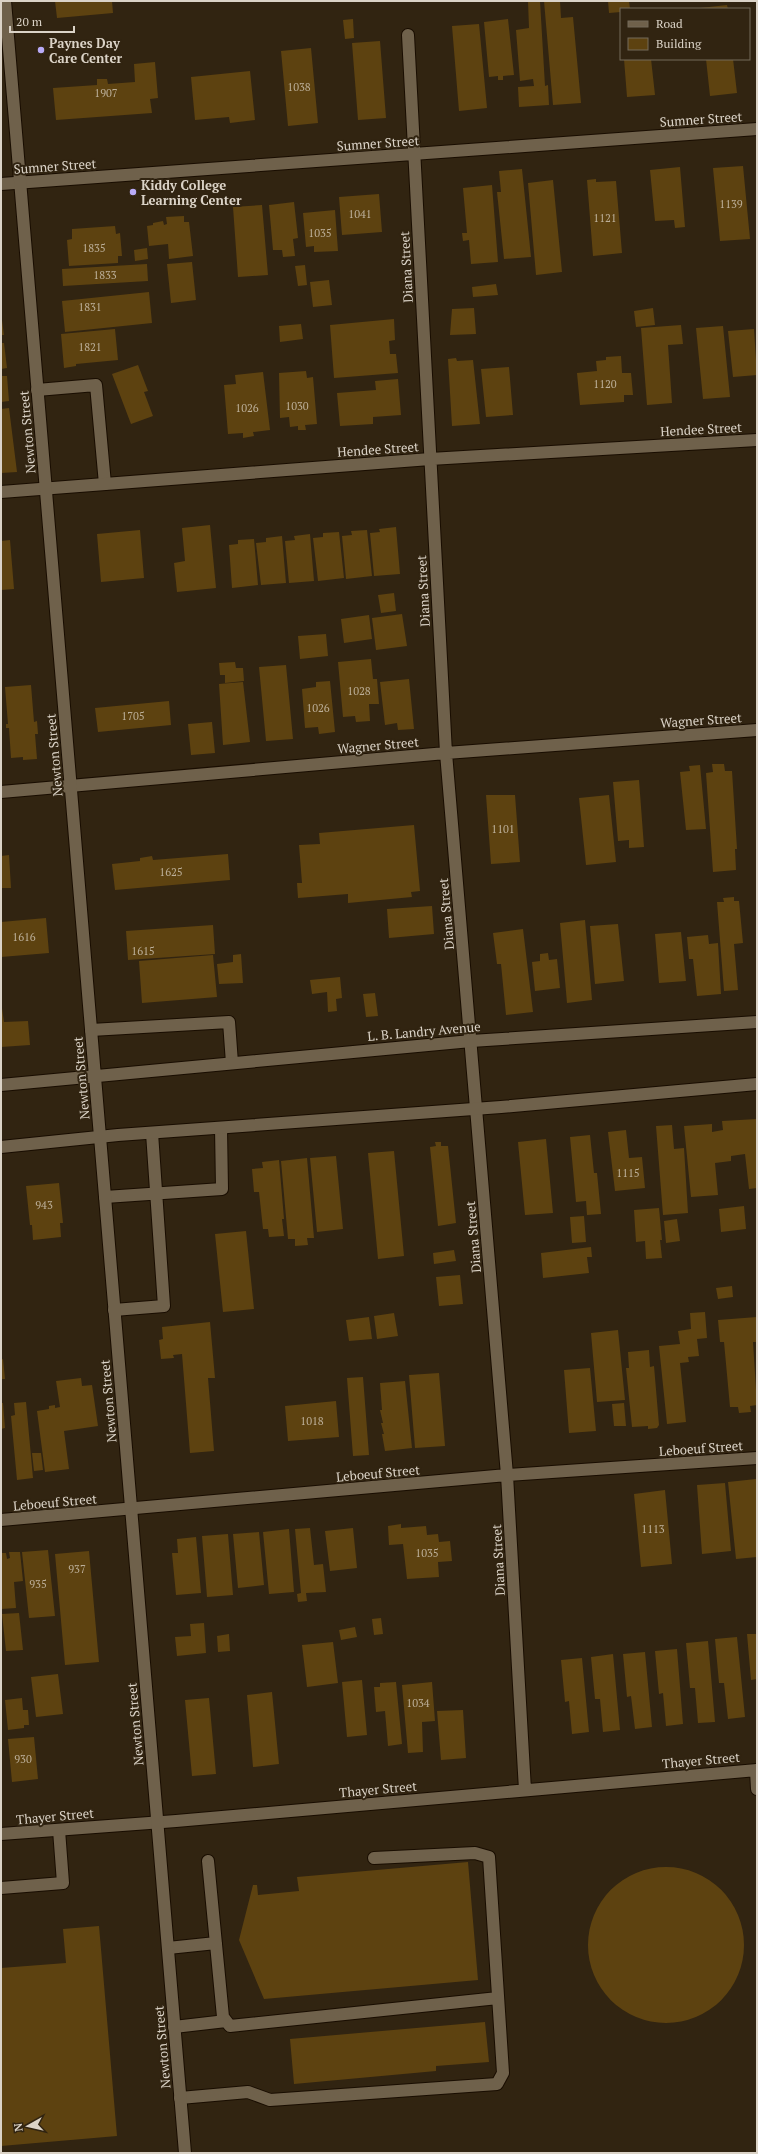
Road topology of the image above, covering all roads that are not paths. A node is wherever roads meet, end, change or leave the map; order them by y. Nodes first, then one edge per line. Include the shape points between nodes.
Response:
1 (4, 8) edge
2 (408, 35) dead end
3 (757, 128) edge
4 (415, 154) junction
5 (20, 183) junction
6 (1, 184) edge
7 (37, 390) junction
8 (757, 440) edge
9 (430, 459) junction
10 (105, 484) junction
11 (46, 488) junction
12 (1, 492) edge
13 (757, 730) edge
14 (446, 753) junction
15 (70, 786) junction
16 (1, 792) edge
17 (757, 1022) edge
18 (91, 1030) junction
19 (471, 1041) junction
20 (232, 1063) junction
21 (95, 1075) junction
22 (757, 1084) edge
23 (1, 1085) edge
24 (476, 1109) junction
25 (221, 1128) junction
26 (152, 1133) junction
27 (100, 1137) junction
28 (1, 1147) edge
29 (156, 1193) junction
30 (105, 1197) junction
31 (114, 1310) junction
32 (757, 1458) edge
33 (508, 1475) junction
34 (131, 1509) junction
35 (1, 1520) edge
36 (756, 1770) edge
37 (757, 1788) edge
38 (525, 1790) junction
39 (157, 1822) junction
40 (59, 1830) junction
41 (1, 1834) edge
42 (374, 1858) dead end
43 (208, 1861) dead end
44 (1, 1888) edge
45 (216, 1942) junction
46 (168, 1948) junction
47 (498, 1998) junction
48 (226, 2021) junction
49 (174, 2027) junction
50 (180, 2098) junction
51 (185, 2153) edge

1 - 5 street, Newton Street
2 - 4 street, Diana Street
3 - 4 street, Sumner Street
4 - 5 street, Sumner Street
4 - 9 street, Diana Street
5 - 6 street, Sumner Street
5 - 7 street, Newton Street
7 - 10 street via 96,385
7 - 11 street, Newton Street
8 - 9 street, Hendee Street
9 - 10 street, Hendee Street
9 - 14 street, Diana Street
10 - 11 street, Hendee Street
11 - 12 street, Hendee Street
11 - 15 street, Newton Street
13 - 14 street, Wagner Street
14 - 15 street, Wagner Street
14 - 19 street, Diana Street
15 - 16 street, Wagner Street
15 - 18 street, Newton Street
17 - 19 street, L. B. Landry Avenue
18 - 20 street via 229,1022
18 - 21 street, Newton Street
19 - 20 street, L. B. Landry Avenue
19 - 24 street, Diana Street
20 - 21 street, L. B. Landry Avenue
21 - 23 street, L. B. Landry Avenue
21 - 27 street, Newton Street
22 - 24 street
24 - 25 street
24 - 33 street, Diana Street
25 - 26 street
25 - 29 street via 222,1189
26 - 27 street
26 - 29 street
27 - 28 street
27 - 30 street, Newton Street
29 - 30 street
29 - 31 street via 164,1306
30 - 31 street, Newton Street
31 - 34 street, Newton Street
32 - 33 street, Leboeuf Street
33 - 34 street, Leboeuf Street
33 - 38 street, Diana Street
34 - 35 street, Leboeuf Street
34 - 39 street, Newton Street
36 - 37 street
36 - 38 street, Thayer Street
38 - 39 street, Thayer Street
39 - 40 street, Thayer Street
39 - 46 street, Newton Street
40 - 41 street, Thayer Street
40 - 44 street via 63,1883
42 - 47 street via 475,1853 489,1857
43 - 45 street
45 - 46 street
45 - 48 street via 223,2017
46 - 49 street, Newton Street
47 - 48 street via 230,2026
47 - 50 street via 503,2073 497,2084 270,2100 248,2092
48 - 49 street
49 - 50 street, Newton Street
50 - 51 street, Newton Street

